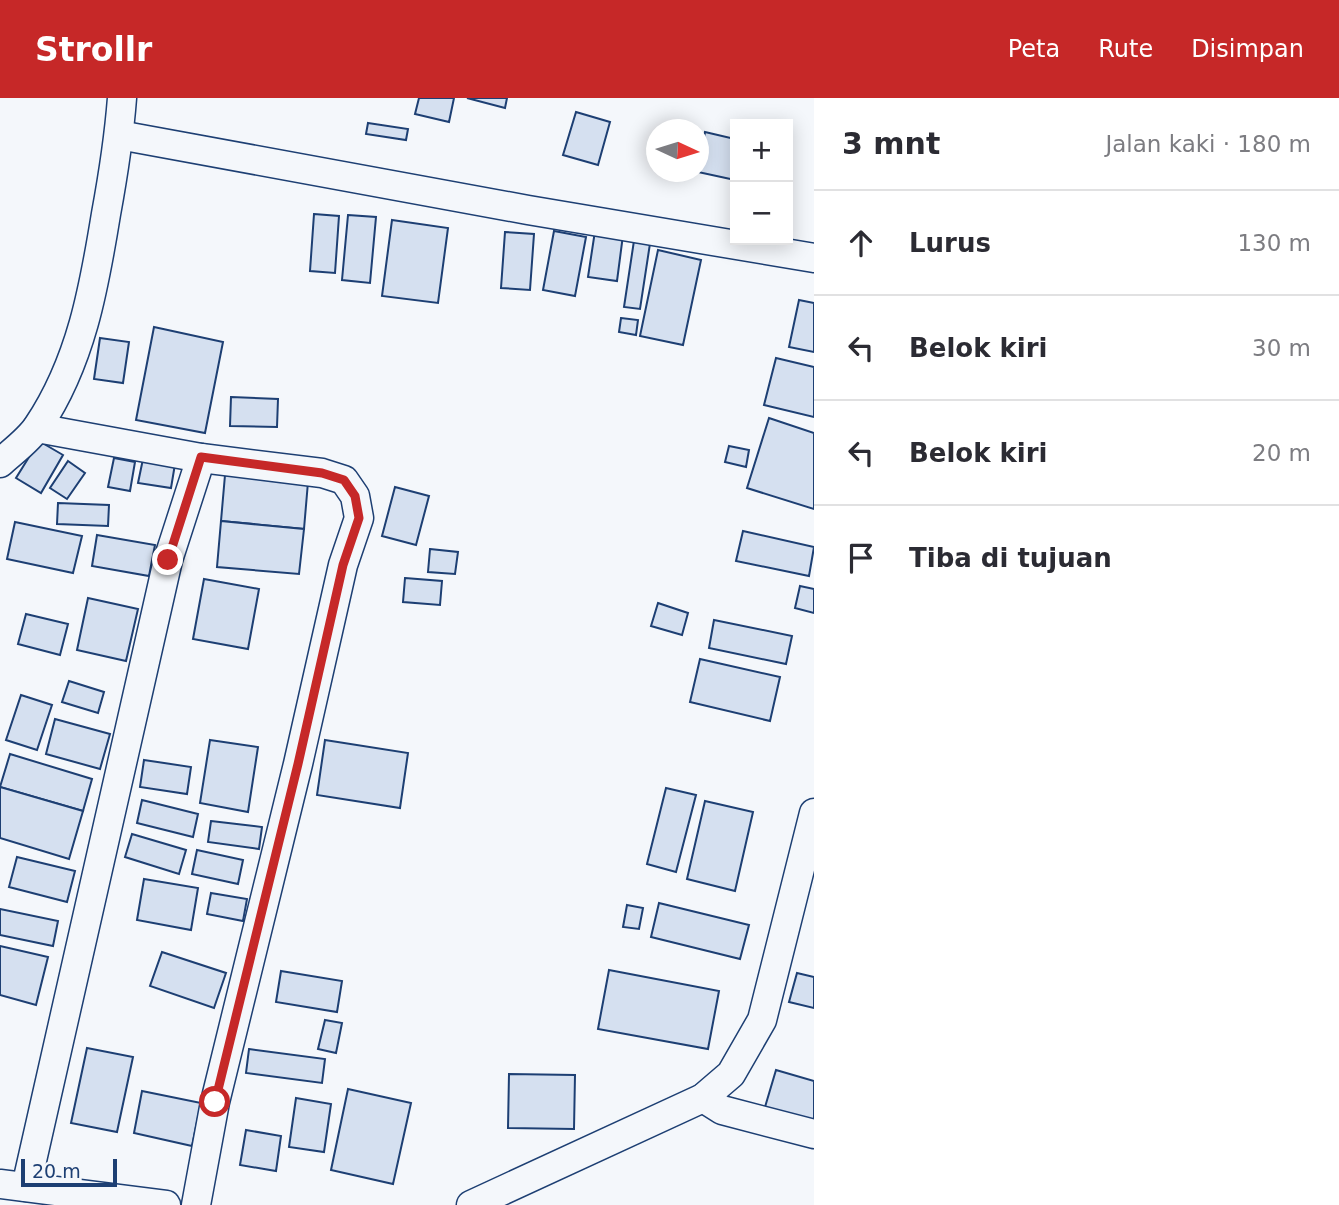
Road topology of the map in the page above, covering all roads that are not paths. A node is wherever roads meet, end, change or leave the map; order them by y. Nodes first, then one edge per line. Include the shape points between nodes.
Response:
1 (122, 98) edge
2 (119, 135) junction
3 (814, 258) edge
4 (37, 428) junction
5 (201, 457) junction
6 (0, 463) edge
7 (814, 813) edge
8 (703, 1098) junction
9 (814, 1134) edge
10 (13, 1186) edge
11 (166, 1205) edge
12 (196, 1205) edge
13 (471, 1205) edge

1 - 2 street
2 - 3 street
2 - 4 street via 87,315 70,368
4 - 5 street
4 - 6 street
5 - 10 street via 168,560
5 - 12 street via 344,480 355,496 359,518 343,565 215,1102
7 - 8 street via 762,1020 731,1074
8 - 9 street via 722,1110
8 - 13 street
10 - 11 street

